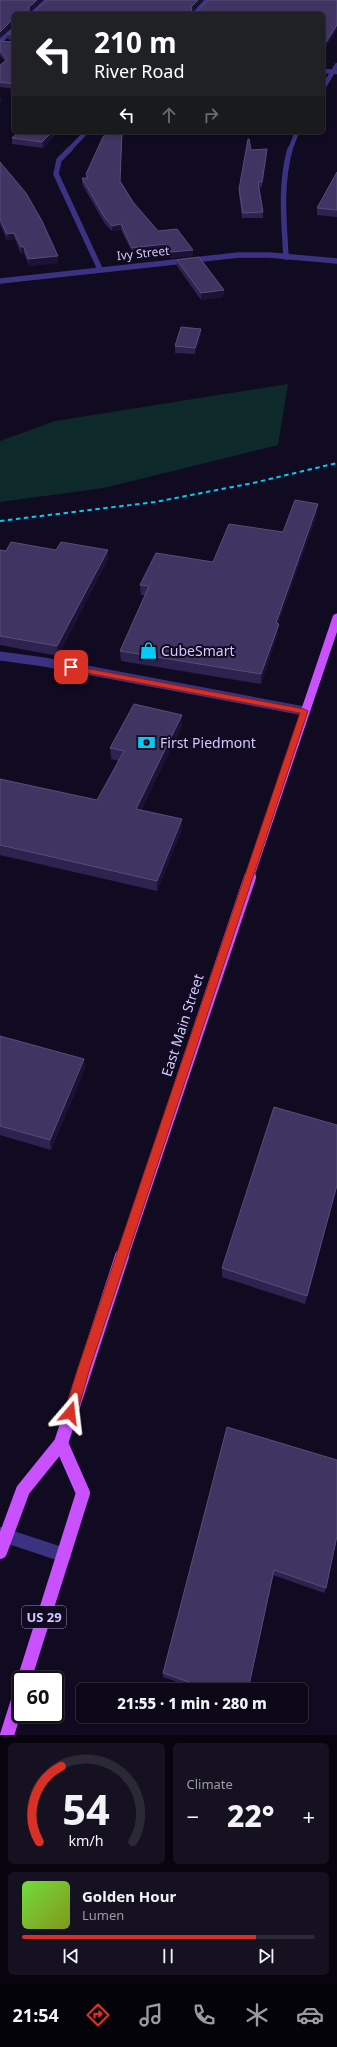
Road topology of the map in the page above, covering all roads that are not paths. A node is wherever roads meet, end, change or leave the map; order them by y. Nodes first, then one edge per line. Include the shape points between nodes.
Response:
1 (47, 0) edge
2 (207, 0) edge
3 (34, 12) edge
4 (196, 12) edge
5 (12, 31) edge
6 (0, 42) edge
7 (6, 43) edge
8 (337, 65) edge
9 (325, 71) edge
10 (335, 72) edge
11 (325, 85) edge
12 (84, 134) edge
13 (296, 134) edge
14 (286, 256) junction
15 (337, 261) edge
16 (100, 269) junction
17 (0, 281) edge
18 (337, 618) edge
19 (0, 656) edge
20 (304, 711) junction
21 (61, 1443) junction
22 (3, 1534) edge
23 (0, 1552) edge
24 (64, 1554) junction
25 (27, 1671) edge
26 (12, 1719) edge
27 (7, 1735) edge

1 - 3 street
2 - 4 street
5 - 6 street
6 - 7 street
8 - 10 street
9 - 10 street
10 - 11 street
12 - 16 street via 59,160 56,174
13 - 14 street via 289,151 283,184
14 - 15 street, Ivy Street
14 - 16 street, Ivy Street via 224,256
16 - 17 street, Ivy Street
18 - 20 main road, East Main Street
19 - 20 street
20 - 21 main road, East Main Street
21 - 22 main road, East Main Street via 24,1490
21 - 24 main road, US 29 via 83,1493
22 - 23 main road, East Main Street
22 - 24 street
24 - 25 main road, US 29
26 - 27 main road

